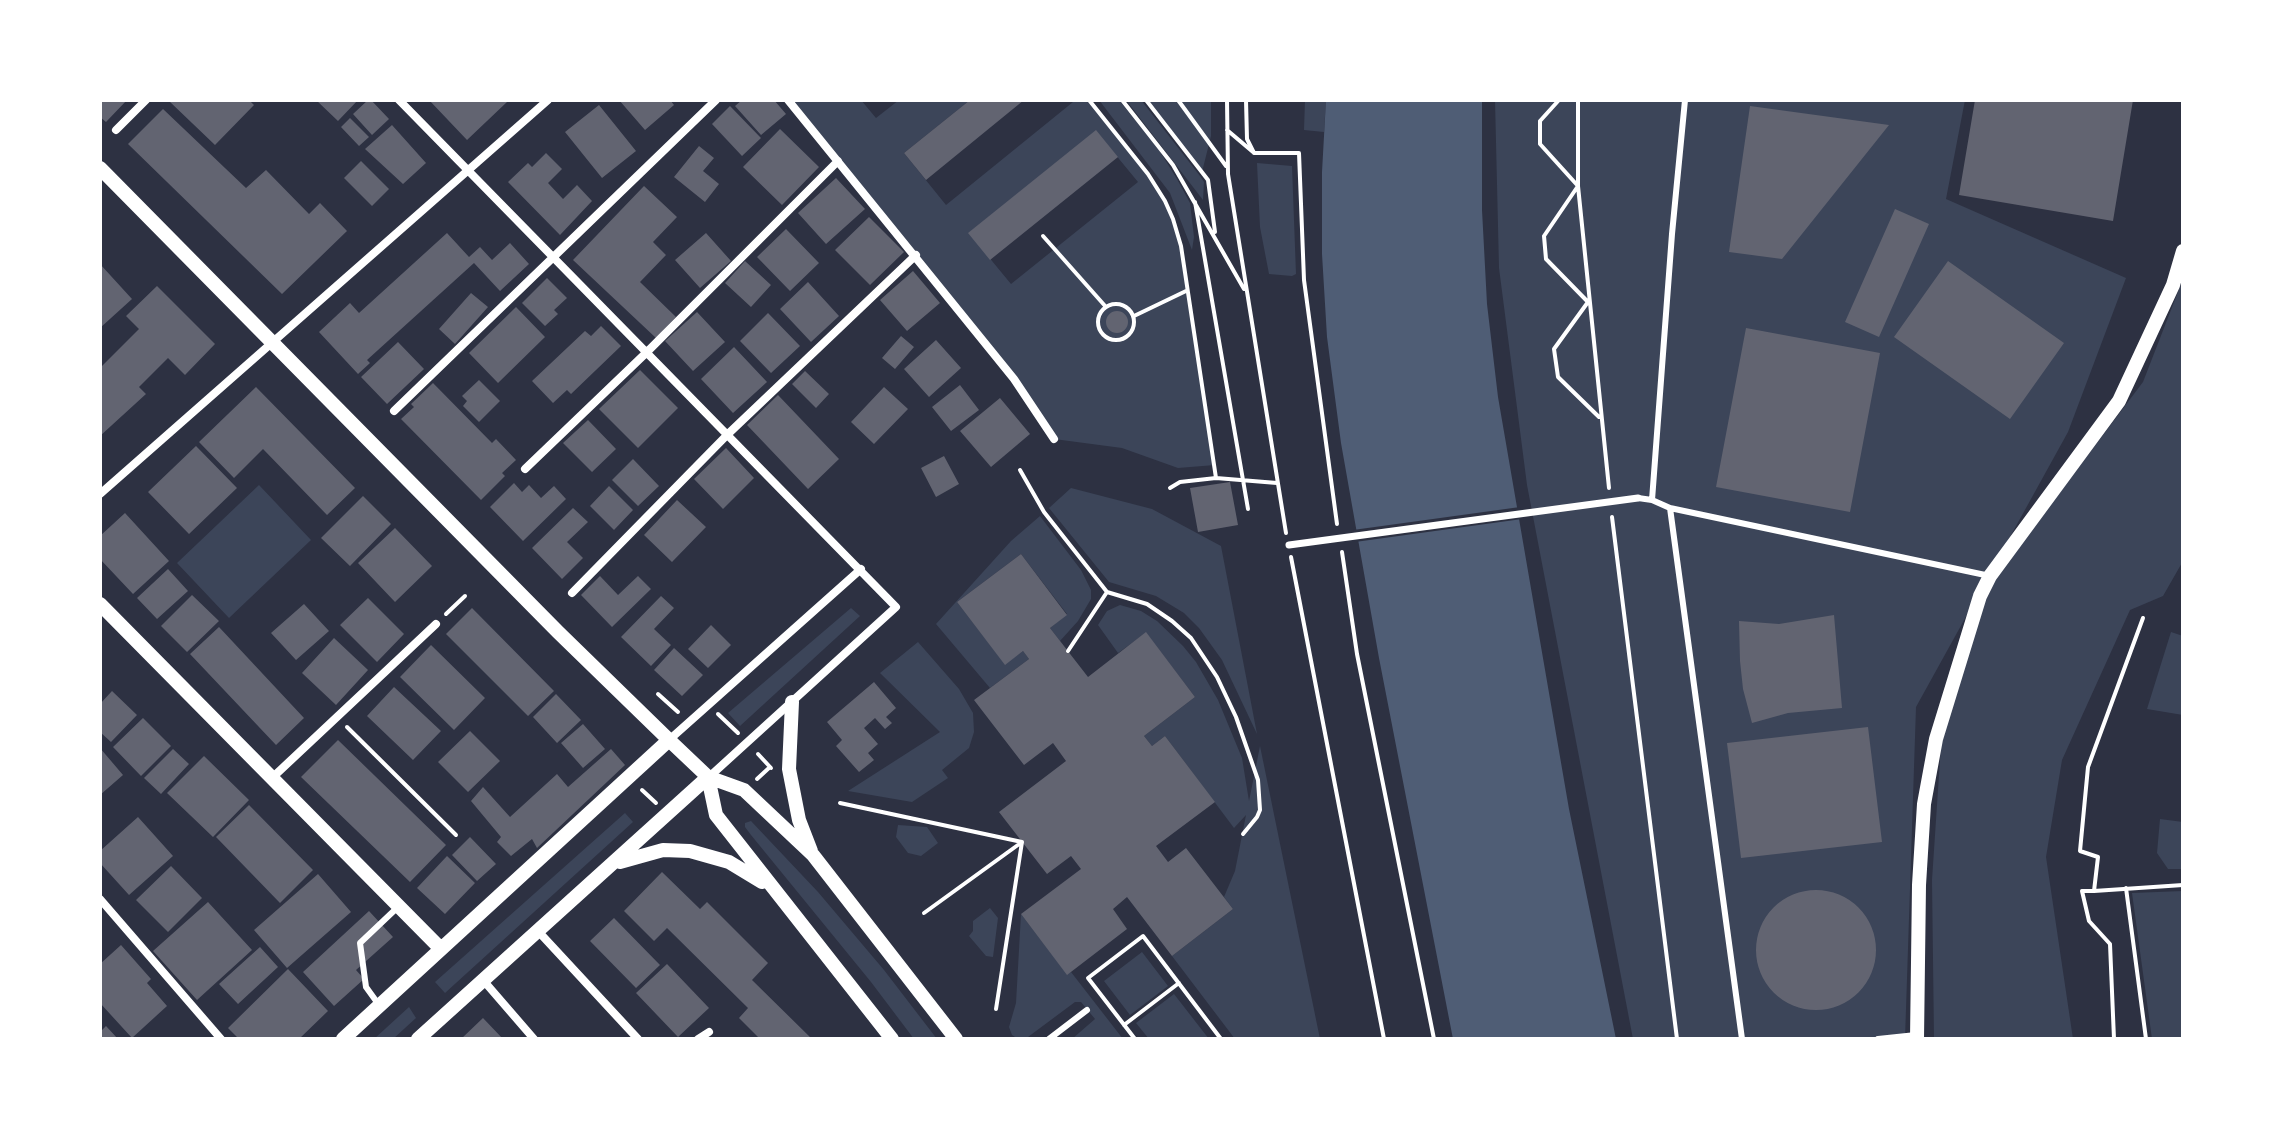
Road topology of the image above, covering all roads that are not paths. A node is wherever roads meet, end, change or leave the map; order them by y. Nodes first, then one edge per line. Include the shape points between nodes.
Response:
1 (146, 100) edge
2 (399, 100) edge
3 (548, 100) edge
4 (716, 100) edge
5 (788, 100) edge
6 (1685, 100) edge
7 (116, 130) dead end
8 (838, 161) junction
9 (100, 168) edge
10 (468, 170) junction
11 (2183, 251) edge
12 (916, 255) junction
13 (554, 257) junction
14 (270, 342) junction
15 (647, 352) junction
16 (394, 411) dead end
17 (728, 434) junction
18 (1054, 439) dead end
19 (525, 469) dead end
20 (100, 494) edge
21 (1638, 498) joint
22 (1652, 500) junction
23 (1670, 508) junction
24 (1289, 545) road end
25 (861, 569) junction
26 (1990, 576) junction
27 (572, 593) dead end
28 (100, 604) edge
29 (436, 624) road end
30 (792, 702) junction
31 (669, 740) junction
32 (273, 777) junction
33 (708, 777) junction
34 (813, 855) junction
35 (608, 866) junction
36 (771, 888) junction
37 (100, 899) edge
38 (399, 906) junction
39 (537, 930) junction
40 (441, 949) junction
41 (483, 980) junction
42 (380, 1005) junction
43 (1087, 1010) dead end
44 (709, 1032) dead end
45 (1916, 1037) edge
46 (221, 1039) edge
47 (343, 1039) edge
48 (418, 1039) edge
49 (534, 1039) edge
50 (638, 1039) edge
51 (698, 1039) edge
52 (892, 1039) edge
53 (956, 1039) edge
54 (1049, 1039) edge
55 (1742, 1039) edge
56 (1878, 1039) edge

1 - 7 street
2 - 10 street
3 - 10 street
4 - 13 street
5 - 8 street
6 - 22 lane
8 - 12 street
8 - 15 street
9 - 14 street
10 - 13 street
10 - 14 street
11 - 26 street via 2173,285 2119,401
12 - 17 street
12 - 18 street
13 - 15 street
13 - 16 street
14 - 20 street
14 - 31 street
15 - 17 street
15 - 19 street
17 - 25 street
17 - 27 street
21 - 22 lane
21 - 24 street
22 - 23 lane
23 - 26 lane
23 - 55 lane
25 - 30 street via 896,607
25 - 31 street
26 - 45 street via 1942,717 1924,804
28 - 32 street
29 - 32 street
30 - 33 street
30 - 34 street via 791,783
31 - 33 street
31 - 40 street
32 - 38 street
33 - 34 street via 744,790
33 - 35 street
33 - 36 street via 716,815
34 - 53 street
35 - 36 street via 641,854 690,851 729,862
35 - 39 street
36 - 52 street
37 - 46 street
38 - 40 street
38 - 42 lane via 360,943 366,987
39 - 41 street
39 - 50 street
40 - 42 street
41 - 48 street
41 - 49 street
42 - 47 street
43 - 54 lane
44 - 51 street
45 - 56 lane

